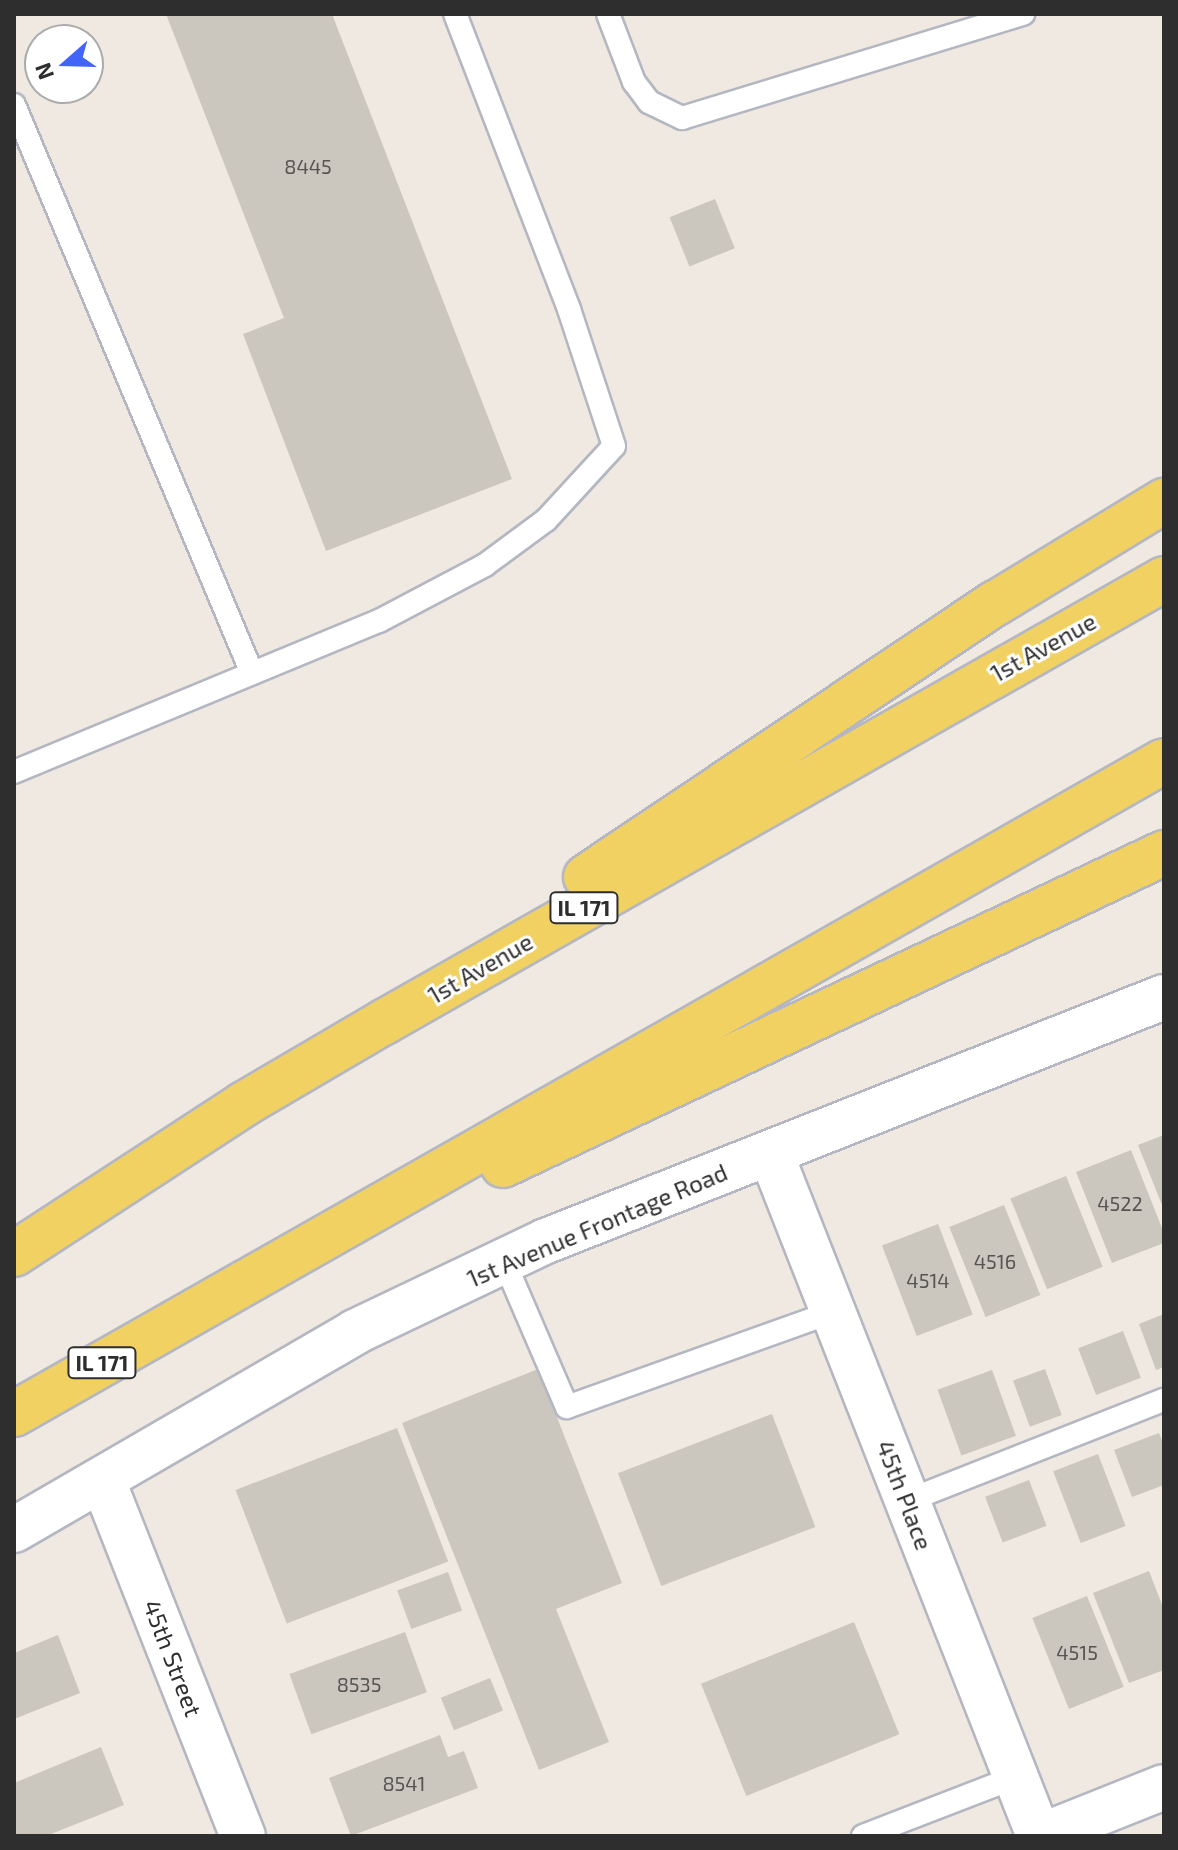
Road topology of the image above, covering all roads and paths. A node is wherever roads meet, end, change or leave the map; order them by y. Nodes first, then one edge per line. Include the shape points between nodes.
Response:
1 (455, 14) edge
2 (608, 14) edge
3 (1023, 14) edge
4 (14, 105) edge
5 (1164, 501) edge
6 (1164, 579) edge
7 (252, 673) junction
8 (1164, 761) edge
9 (14, 772) edge
10 (1164, 853) edge
11 (1164, 997) edge
12 (244, 1104) junction
13 (771, 1154) junction
14 (14, 1254) edge
15 (504, 1261) junction
16 (190, 1312) junction
17 (833, 1312) junction
18 (1164, 1400) edge
19 (14, 1414) edge
20 (103, 1481) junction
21 (907, 1501) junction
22 (14, 1530) edge
23 (1016, 1777) junction
24 (1164, 1787) edge
25 (243, 1836) edge
26 (863, 1836) edge
27 (1040, 1836) edge

1 - 7 lane via 569,309 614,446 546,520 485,565 379,621
2 - 3 lane via 634,82 649,102 682,118
4 - 7 lane
5 - 12 main road via 996,603
6 - 12 main road, 1st Avenue / IL 171
7 - 9 lane
8 - 16 main road, IL 171
10 - 16 main road
11 - 13 street, 1st Avenue Frontage Road
12 - 14 main road, 1st Avenue / IL 171
13 - 15 street, 1st Avenue Frontage Road
13 - 17 street, 45th Place
15 - 17 lane via 567,1407
15 - 20 street, 1st Avenue Frontage Road via 355,1332
16 - 19 main road, IL 171
17 - 21 street, 45th Place
18 - 21 lane
20 - 22 street, 1st Avenue Frontage Road
20 - 25 street, 45th Street
21 - 23 street, 45th Place
23 - 26 lane
23 - 27 street, 45th Place
24 - 27 street

